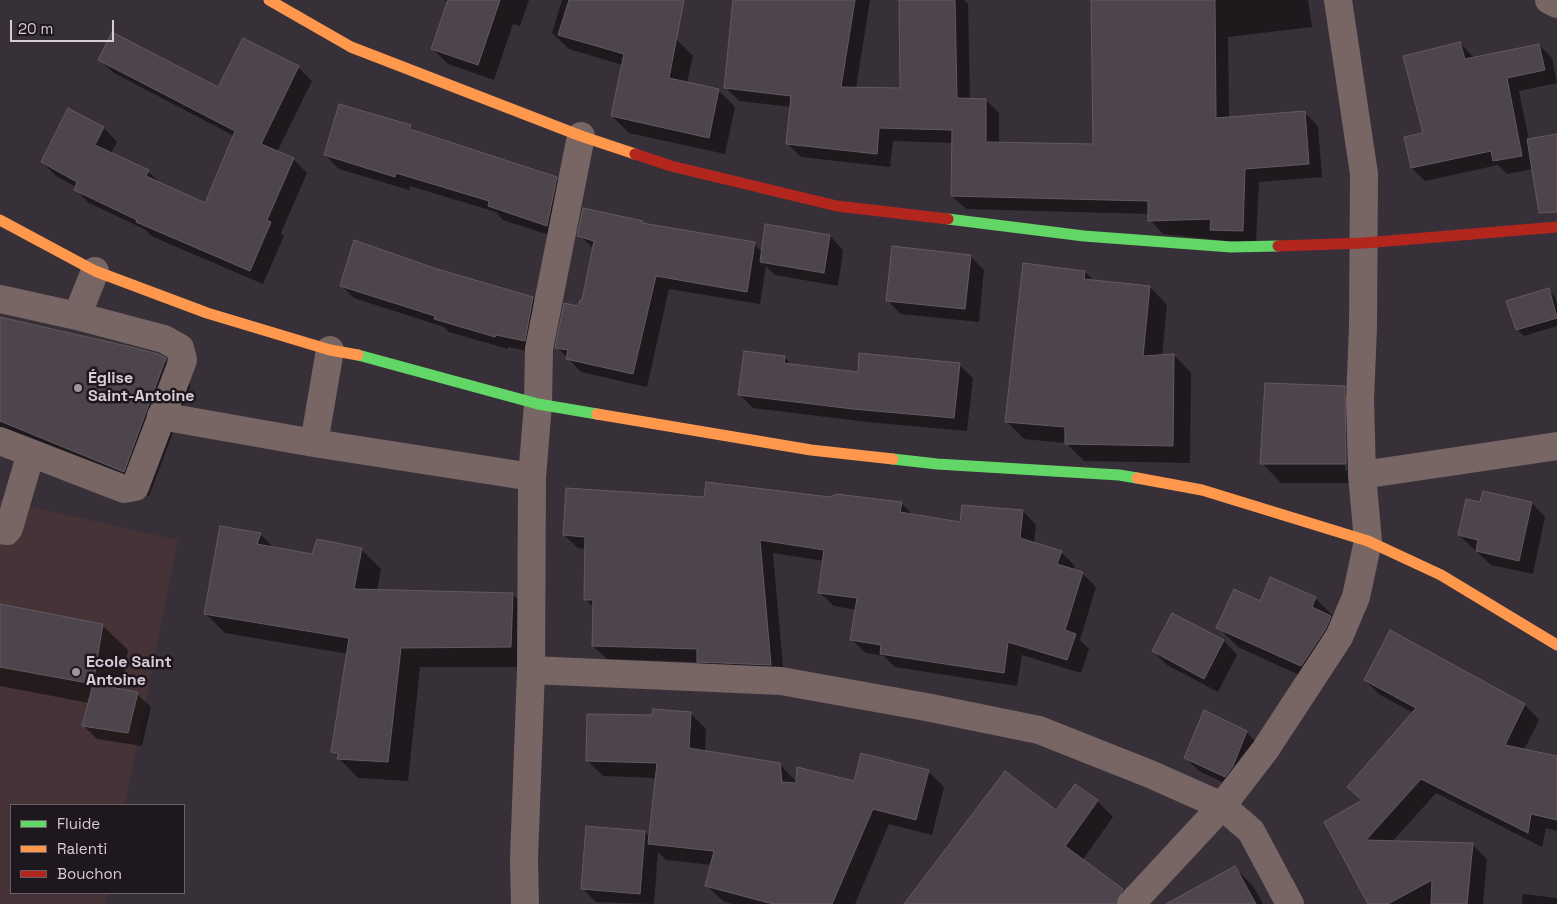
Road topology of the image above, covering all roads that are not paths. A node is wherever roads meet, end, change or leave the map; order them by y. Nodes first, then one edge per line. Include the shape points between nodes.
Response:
1 (269, 0) edge
2 (1338, 0) edge
3 (1550, 0) edge
4 (1557, 4) edge
5 (581, 136) junction
6 (0, 220) edge
7 (1557, 227) edge
8 (1364, 243) junction
9 (95, 271) junction
10 (0, 299) edge
11 (77, 316) junction
12 (330, 350) junction
13 (538, 404) junction
14 (161, 416) junction
15 (0, 441) edge
16 (314, 443) junction
17 (1557, 446) edge
18 (31, 453) junction
19 (1362, 475) junction
20 (532, 477) junction
21 (0, 530) edge
22 (1368, 541) junction
23 (1557, 644) edge
24 (531, 670) junction
25 (1222, 806) junction
26 (525, 904) edge
27 (1131, 904) edge
28 (1290, 904) edge

1 - 5 main road via 351,47
2 - 8 street via 1364,174
3 - 4 street
5 - 8 main road via 671,166 837,206 1084,236 1231,248
5 - 13 street via 539,349
6 - 9 main road
7 - 8 main road
8 - 19 street via 1360,400
9 - 11 street
9 - 12 main road via 207,313
10 - 11 street
11 - 14 street via 164,339 180,348 183,360
12 - 13 main road
12 - 16 street
13 - 20 street
13 - 22 main road via 811,450 937,464 1119,476 1202,490
14 - 16 street
14 - 18 street via 135,487 130,489
15 - 18 street
16 - 20 street
17 - 19 street
18 - 21 street via 10,528
19 - 22 street
20 - 24 street
22 - 23 main road via 1441,576
22 - 25 street via 1356,597 1339,636 1266,750
24 - 25 street via 781,681 926,707 1039,730
24 - 26 street
25 - 27 street
25 - 28 street via 1251,831

